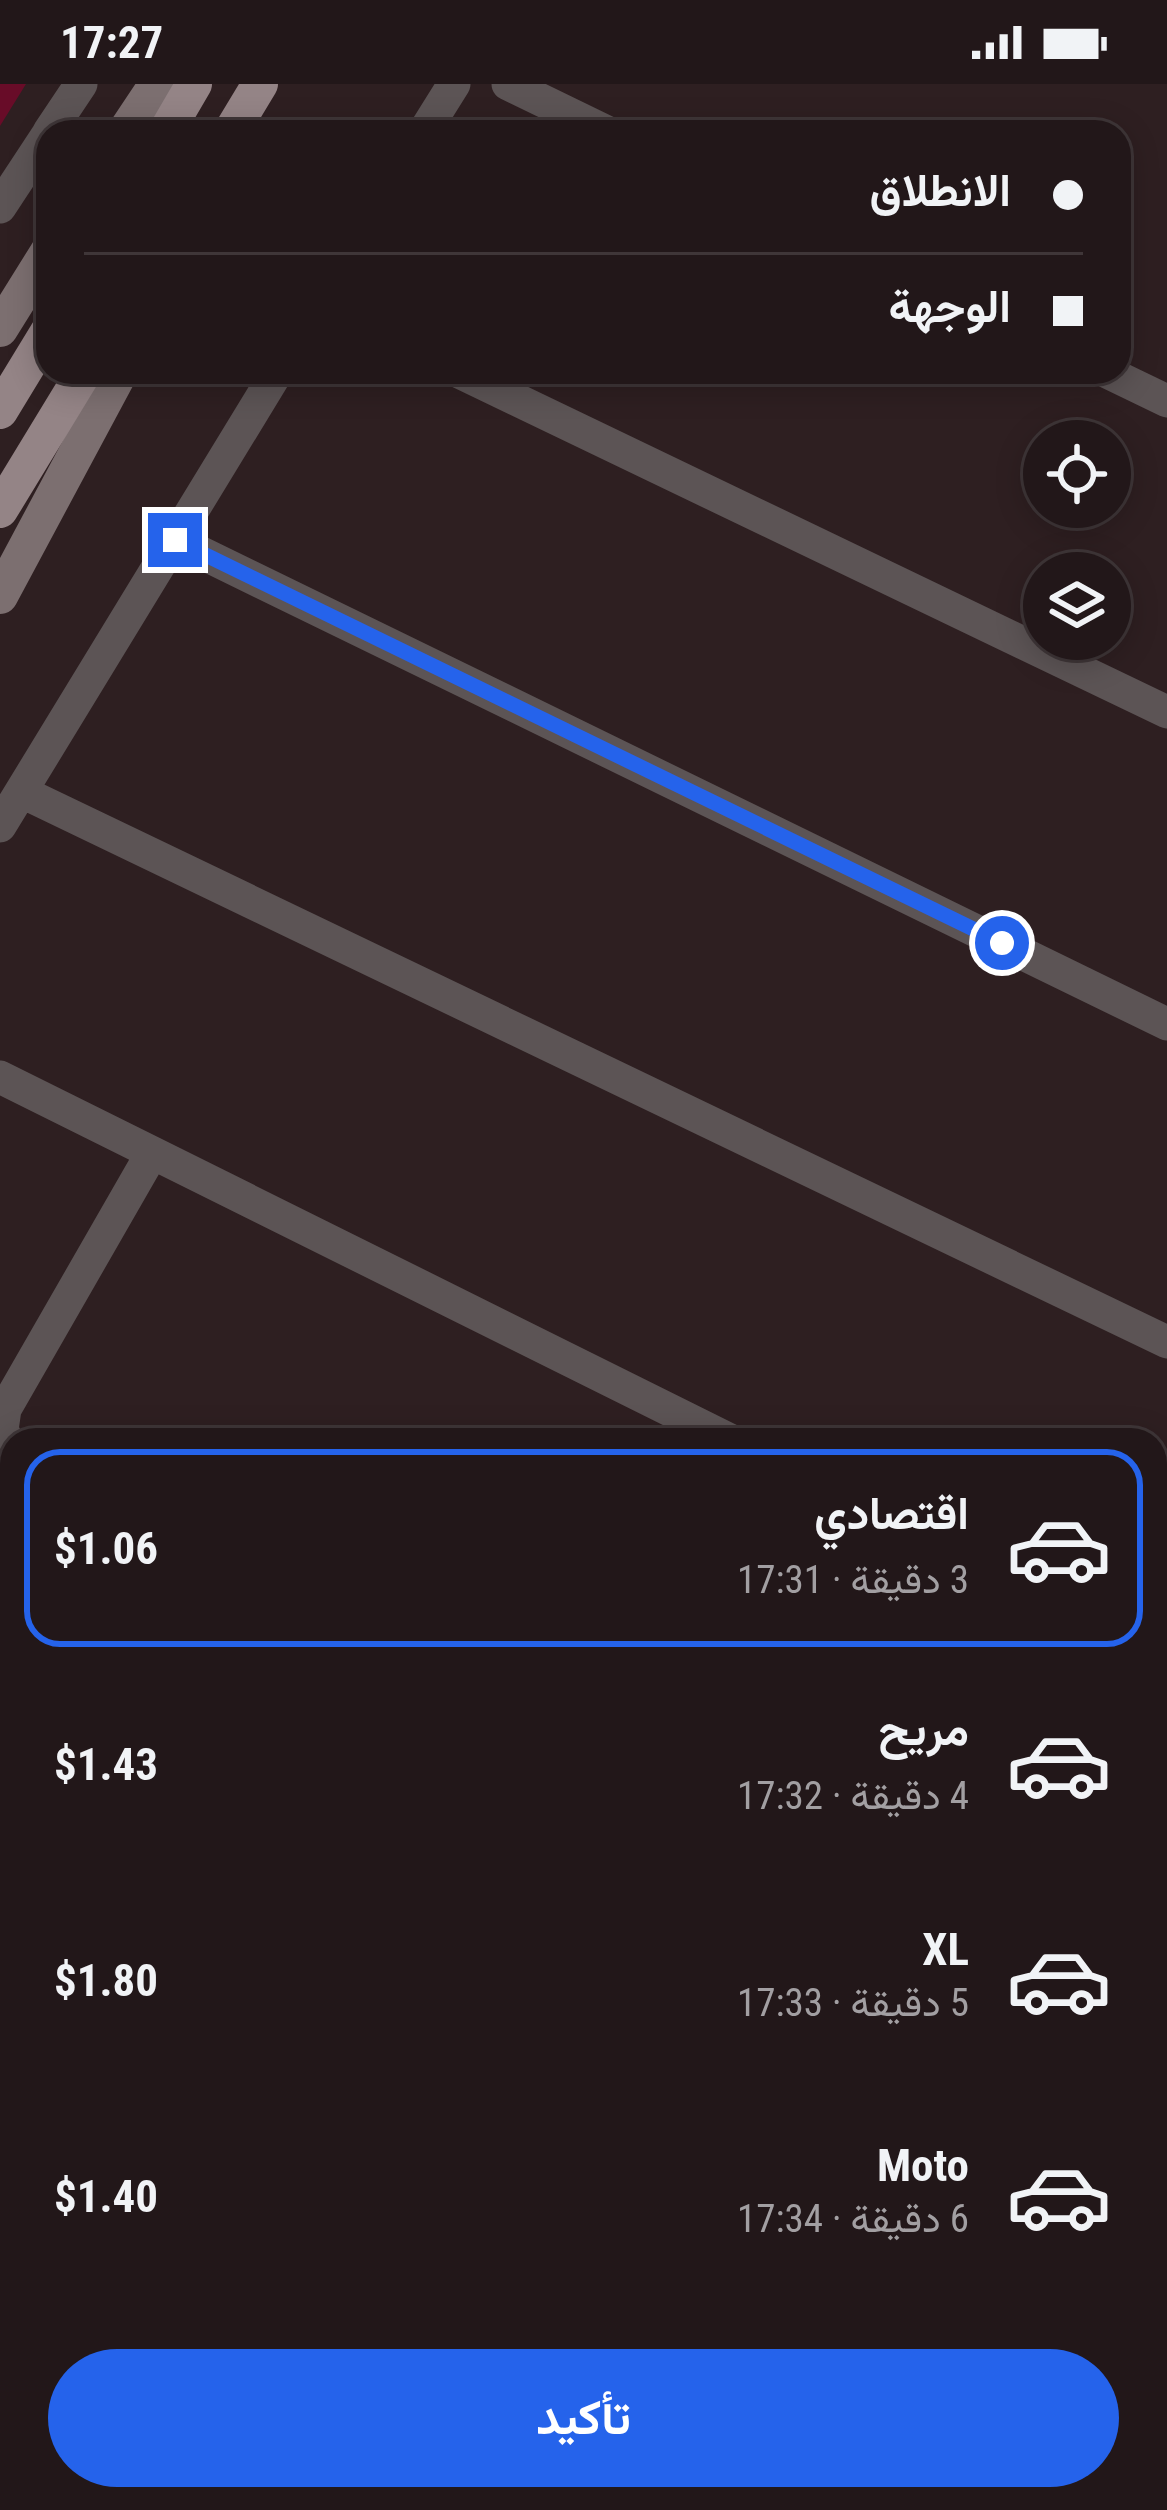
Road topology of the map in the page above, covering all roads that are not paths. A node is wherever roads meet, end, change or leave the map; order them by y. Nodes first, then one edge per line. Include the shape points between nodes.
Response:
1 (81, 84) edge
2 (157, 84) edge
3 (194, 84) edge
4 (260, 84) edge
5 (275, 84) edge
6 (454, 84) edge
7 (508, 84) edge
8 (57, 120) edge
9 (133, 120) edge
10 (173, 120) edge
11 (238, 120) edge
12 (256, 120) edge
13 (432, 120) edge
14 (583, 120) edge
15 (36, 153) edge
16 (0, 207) edge
17 (36, 271) edge
18 (0, 329) edge
19 (36, 352) edge
20 (77, 384) edge
21 (115, 384) edge
22 (270, 384) edge
23 (485, 384) edge
24 (1131, 384) edge
25 (1167, 401) edge
26 (0, 411) edge
27 (0, 510) edge
28 (175, 540) junction
29 (0, 596) edge
30 (1167, 712) edge
31 (22, 793) junction
32 (0, 826) edge
33 (1167, 1024) edge
34 (0, 1077) edge
35 (152, 1153) junction
36 (1167, 1342) edge
37 (2, 1428) edge
38 (706, 1428) edge

1 - 8 street
2 - 9 main road
3 - 10 main road
4 - 11 main road
5 - 12 main road
6 - 13 street
7 - 14 street
15 - 16 street
17 - 18 main road
19 - 26 main road
20 - 27 main road
21 - 29 main road
22 - 28 street
23 - 30 street
24 - 25 street
28 - 31 street
28 - 33 street
31 - 32 street
31 - 36 street
34 - 35 street
35 - 37 street via 5,1409
35 - 38 street

